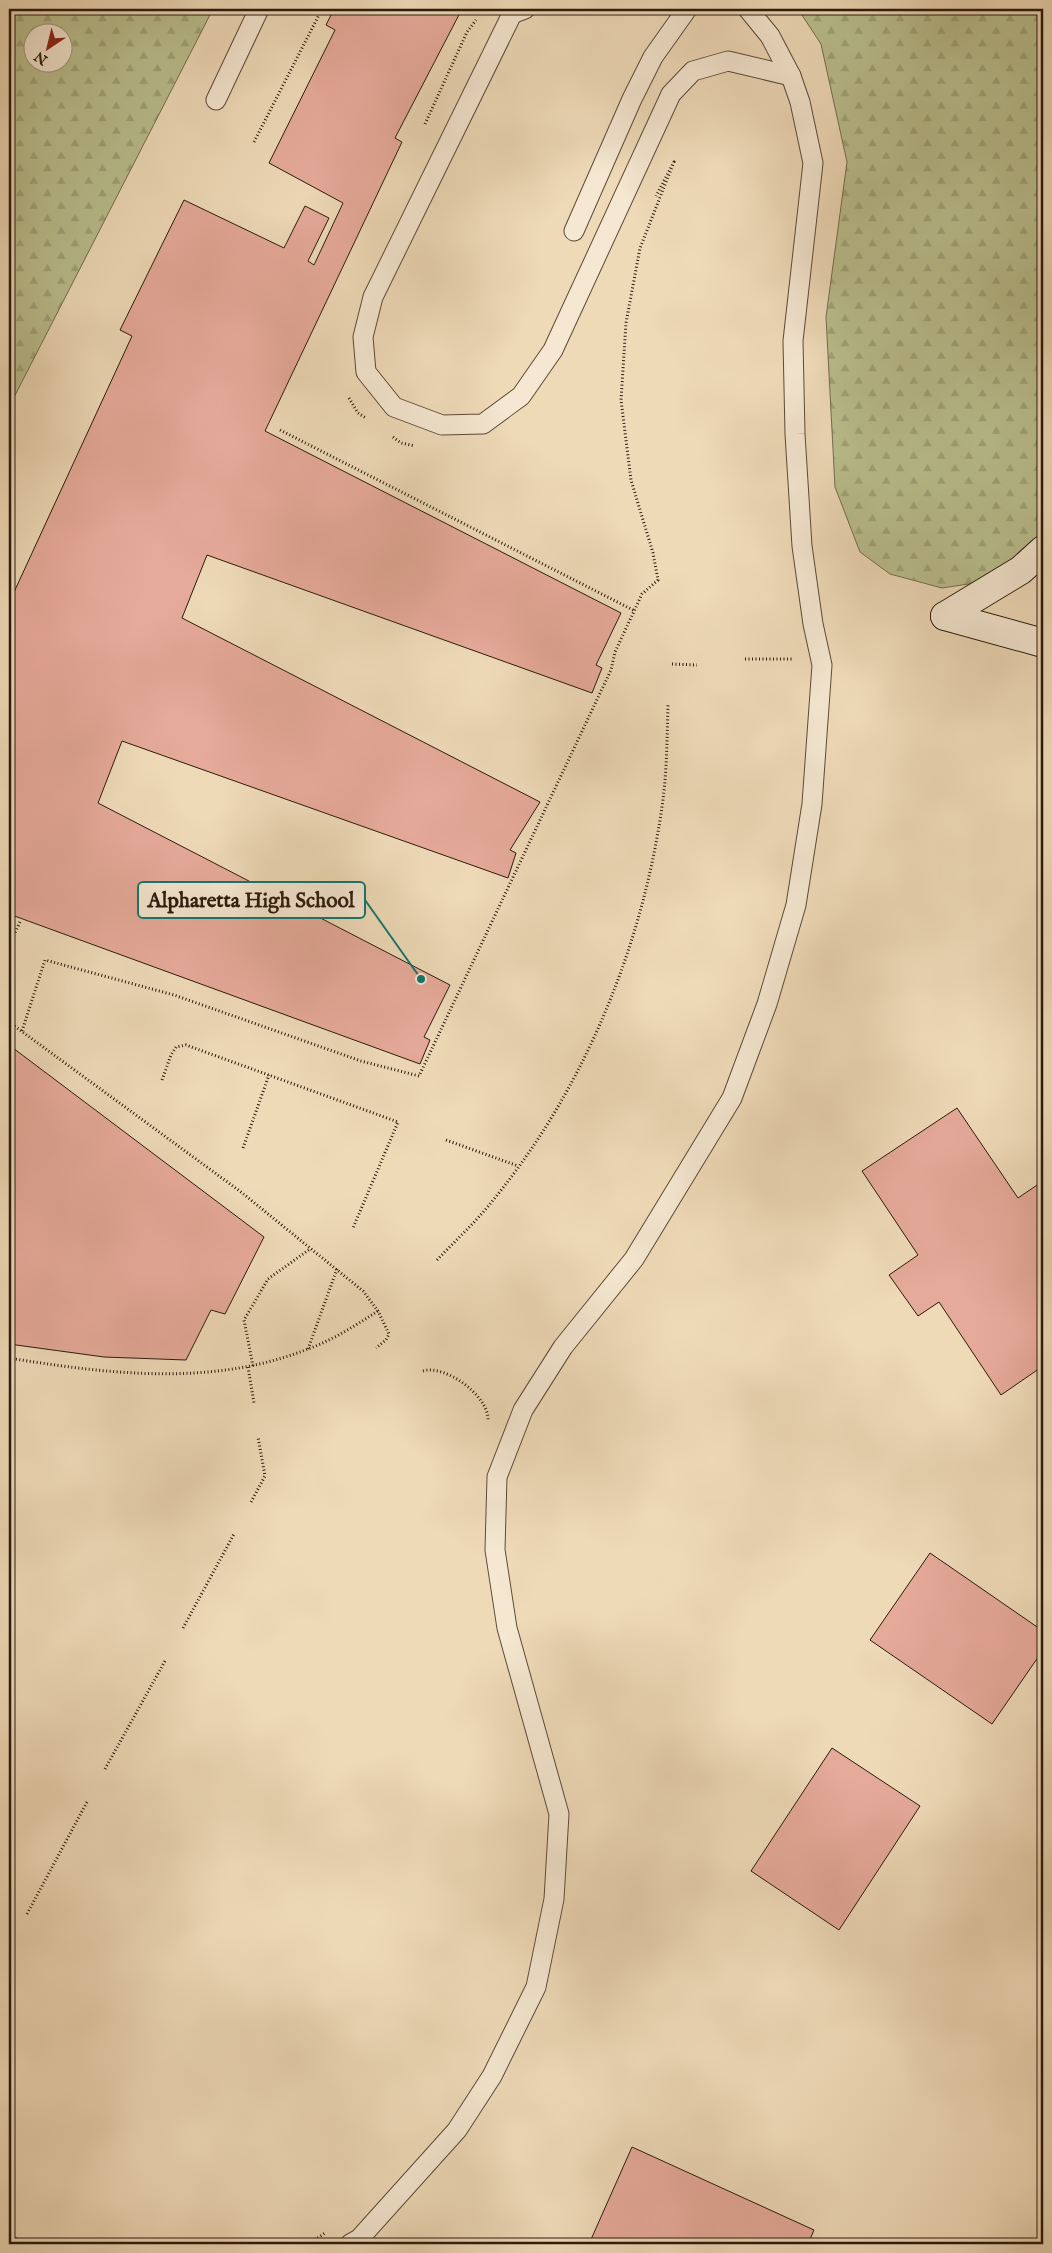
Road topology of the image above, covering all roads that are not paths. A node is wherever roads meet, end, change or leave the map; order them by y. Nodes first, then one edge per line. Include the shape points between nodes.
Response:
1 (259, 9) edge
2 (525, 9) edge
3 (687, 9) edge
4 (748, 9) edge
5 (791, 76) junction
6 (216, 100) dead end
7 (605, 162) junction
8 (635, 173) junction
9 (574, 232) dead end
10 (1043, 550) edge
11 (1043, 643) edge
12 (350, 2244) edge

1 - 6 lane
2 - 8 lane via 512,14 373,297 363,337 366,372 394,407 442,425 483,424 521,396 553,350
3 - 7 lane via 653,57
4 - 5 lane via 770,36
5 - 8 lane via 728,61 693,71 671,94
5 - 12 lane via 813,163 792,341 802,546 822,665 812,804 796,906 767,1004 732,1098 634,1259 563,1347 522,1410 497,1477 495,1550 508,1628 559,1814 554,1899 536,1987 492,2076 457,2130 359,2239
7 - 8 lane
7 - 9 lane
10 - 11 street via 1021,570 945,616

